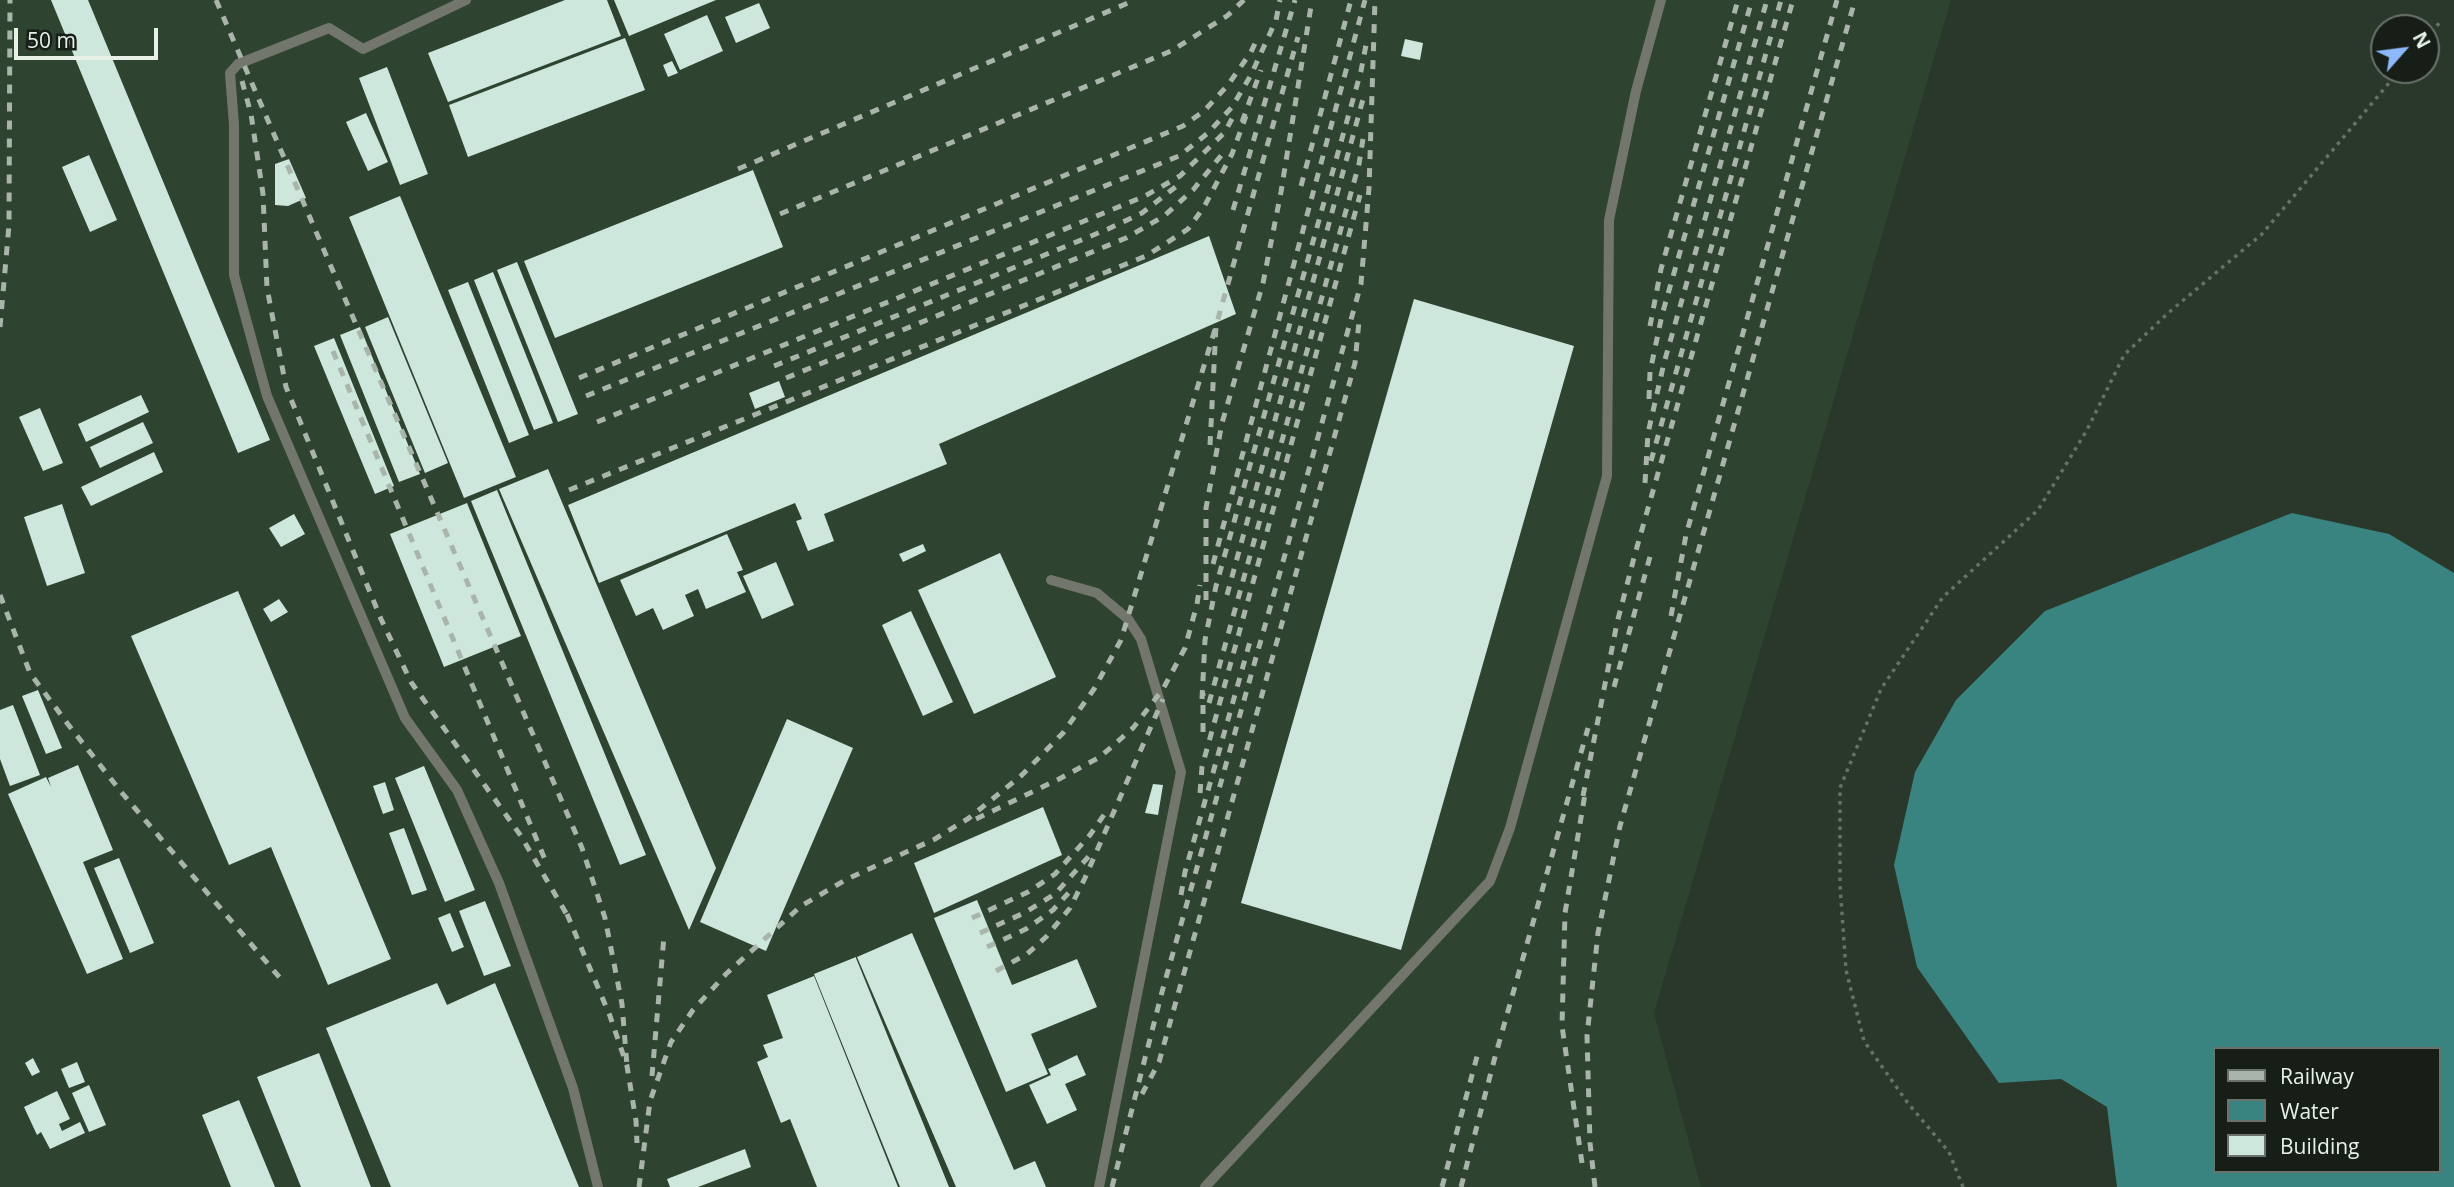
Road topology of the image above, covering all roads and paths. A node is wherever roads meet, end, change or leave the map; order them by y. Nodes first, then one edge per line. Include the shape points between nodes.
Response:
1 (466, 0) edge
2 (1661, 0) edge
3 (2388, 84) edge
4 (1051, 580) dead end
5 (598, 1187) edge
6 (1099, 1187) edge
7 (1205, 1187) edge
8 (1963, 1187) edge

1 - 5 lane via 363,49 330,28 238,64 230,73 234,275 267,396 405,719 457,790 499,883 573,1088
2 - 7 lane via 1609,220 1607,476 1510,828 1490,881
3 - 8 path via 2262,234 2124,355 2087,430 2038,510 1943,597 1881,689 1840,788 1846,970 1864,1041 1949,1152
4 - 6 lane via 1097,593 1128,619 1141,639 1181,772

